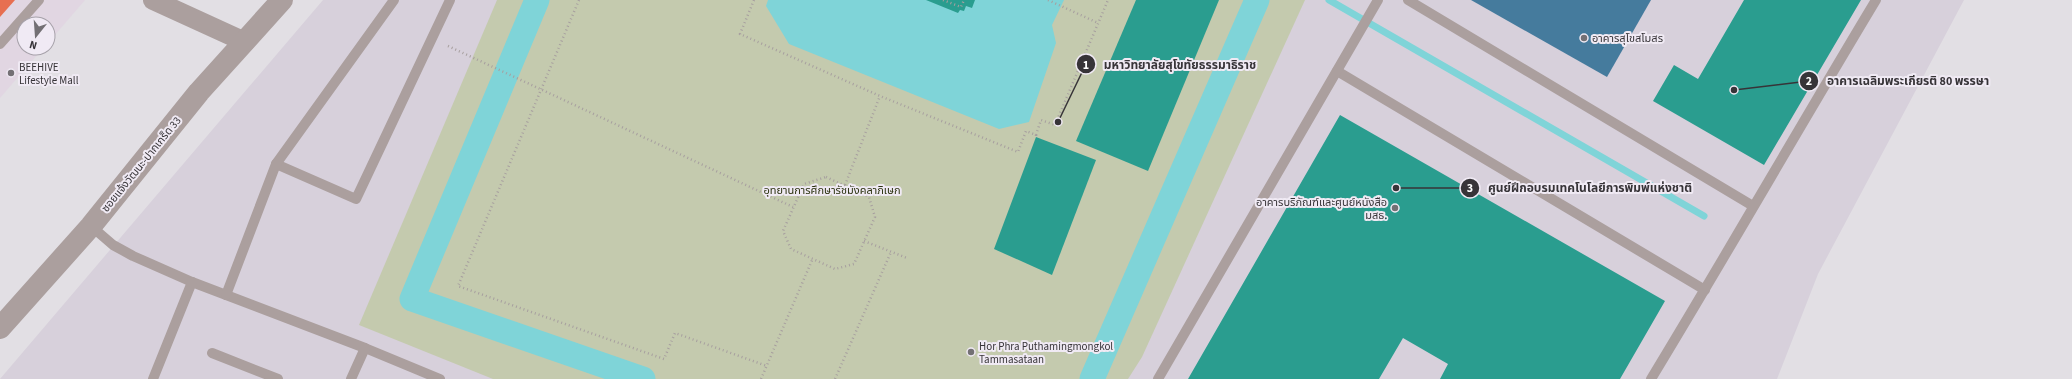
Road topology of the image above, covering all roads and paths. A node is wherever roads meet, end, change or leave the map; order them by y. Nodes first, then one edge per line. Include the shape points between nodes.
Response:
1 (39, 0) edge
2 (153, 0) edge
3 (282, 0) edge
4 (394, 0) edge
5 (450, 0) edge
6 (579, 0) edge
7 (754, 0) edge
8 (943, 0) edge
9 (964, 0) edge
10 (1048, 0) edge
11 (1108, 0) edge
12 (1378, 0) edge
13 (1408, 0) edge
14 (1876, 0) edge
15 (1098, 23) junction
16 (431, 40) junction
17 (245, 42) junction
18 (0, 44) edge
19 (1337, 71) junction
20 (541, 88) junction
21 (880, 96) junction
22 (276, 164) junction
23 (845, 185) junction
24 (1753, 206) junction
25 (793, 207) junction
26 (91, 226) junction
27 (864, 241) junction
28 (890, 252) junction
29 (813, 258) junction
30 (907, 258) dead end
31 (192, 282) junction
32 (1705, 290) junction
33 (226, 295) junction
34 (0, 328) edge
35 (365, 348) junction
36 (212, 353) dead end
37 (767, 366) junction
38 (153, 379) edge
39 (278, 379) edge
40 (351, 379) edge
41 (440, 379) edge
42 (762, 379) edge
43 (835, 379) edge
44 (1158, 379) edge
45 (1651, 379) edge

1 - 18 lane
2 - 17 street
3 - 17 street, ซอยแจ้งวัฒนะ-ปากเกร็ด 33
4 - 22 lane
5 - 16 lane
6 - 20 path
7 - 21 path via 740,34
8 - 9 path via 961,7
10 - 15 path
11 - 15 path
12 - 19 lane
13 - 24 lane
14 - 24 lane
15 - 21 path via 1055,125 1041,120 1036,136 1026,131 1018,152
16 - 20 path
16 - 22 lane via 356,199
17 - 26 street, ซอยแจ้งวัฒนะ-ปากเกร็ด 33 via 199,92
19 - 32 lane
19 - 44 lane
20 - 25 path
20 - 37 path via 458,286 664,359 675,333
21 - 23 path
22 - 33 lane
23 - 25 path via 826,177 804,184
23 - 27 path via 869,197 875,217
24 - 32 lane
25 - 29 path via 783,231 791,250
26 - 31 lane via 113,245
26 - 34 street, ซอยแจ้งวัฒนะ-ปากเกร็ด 33
27 - 28 path
27 - 29 path via 854,264 835,269
28 - 30 path
28 - 43 path
29 - 37 path
31 - 33 lane
31 - 38 lane
32 - 45 lane
33 - 35 lane
35 - 40 lane
35 - 41 lane
36 - 39 lane
37 - 42 path

